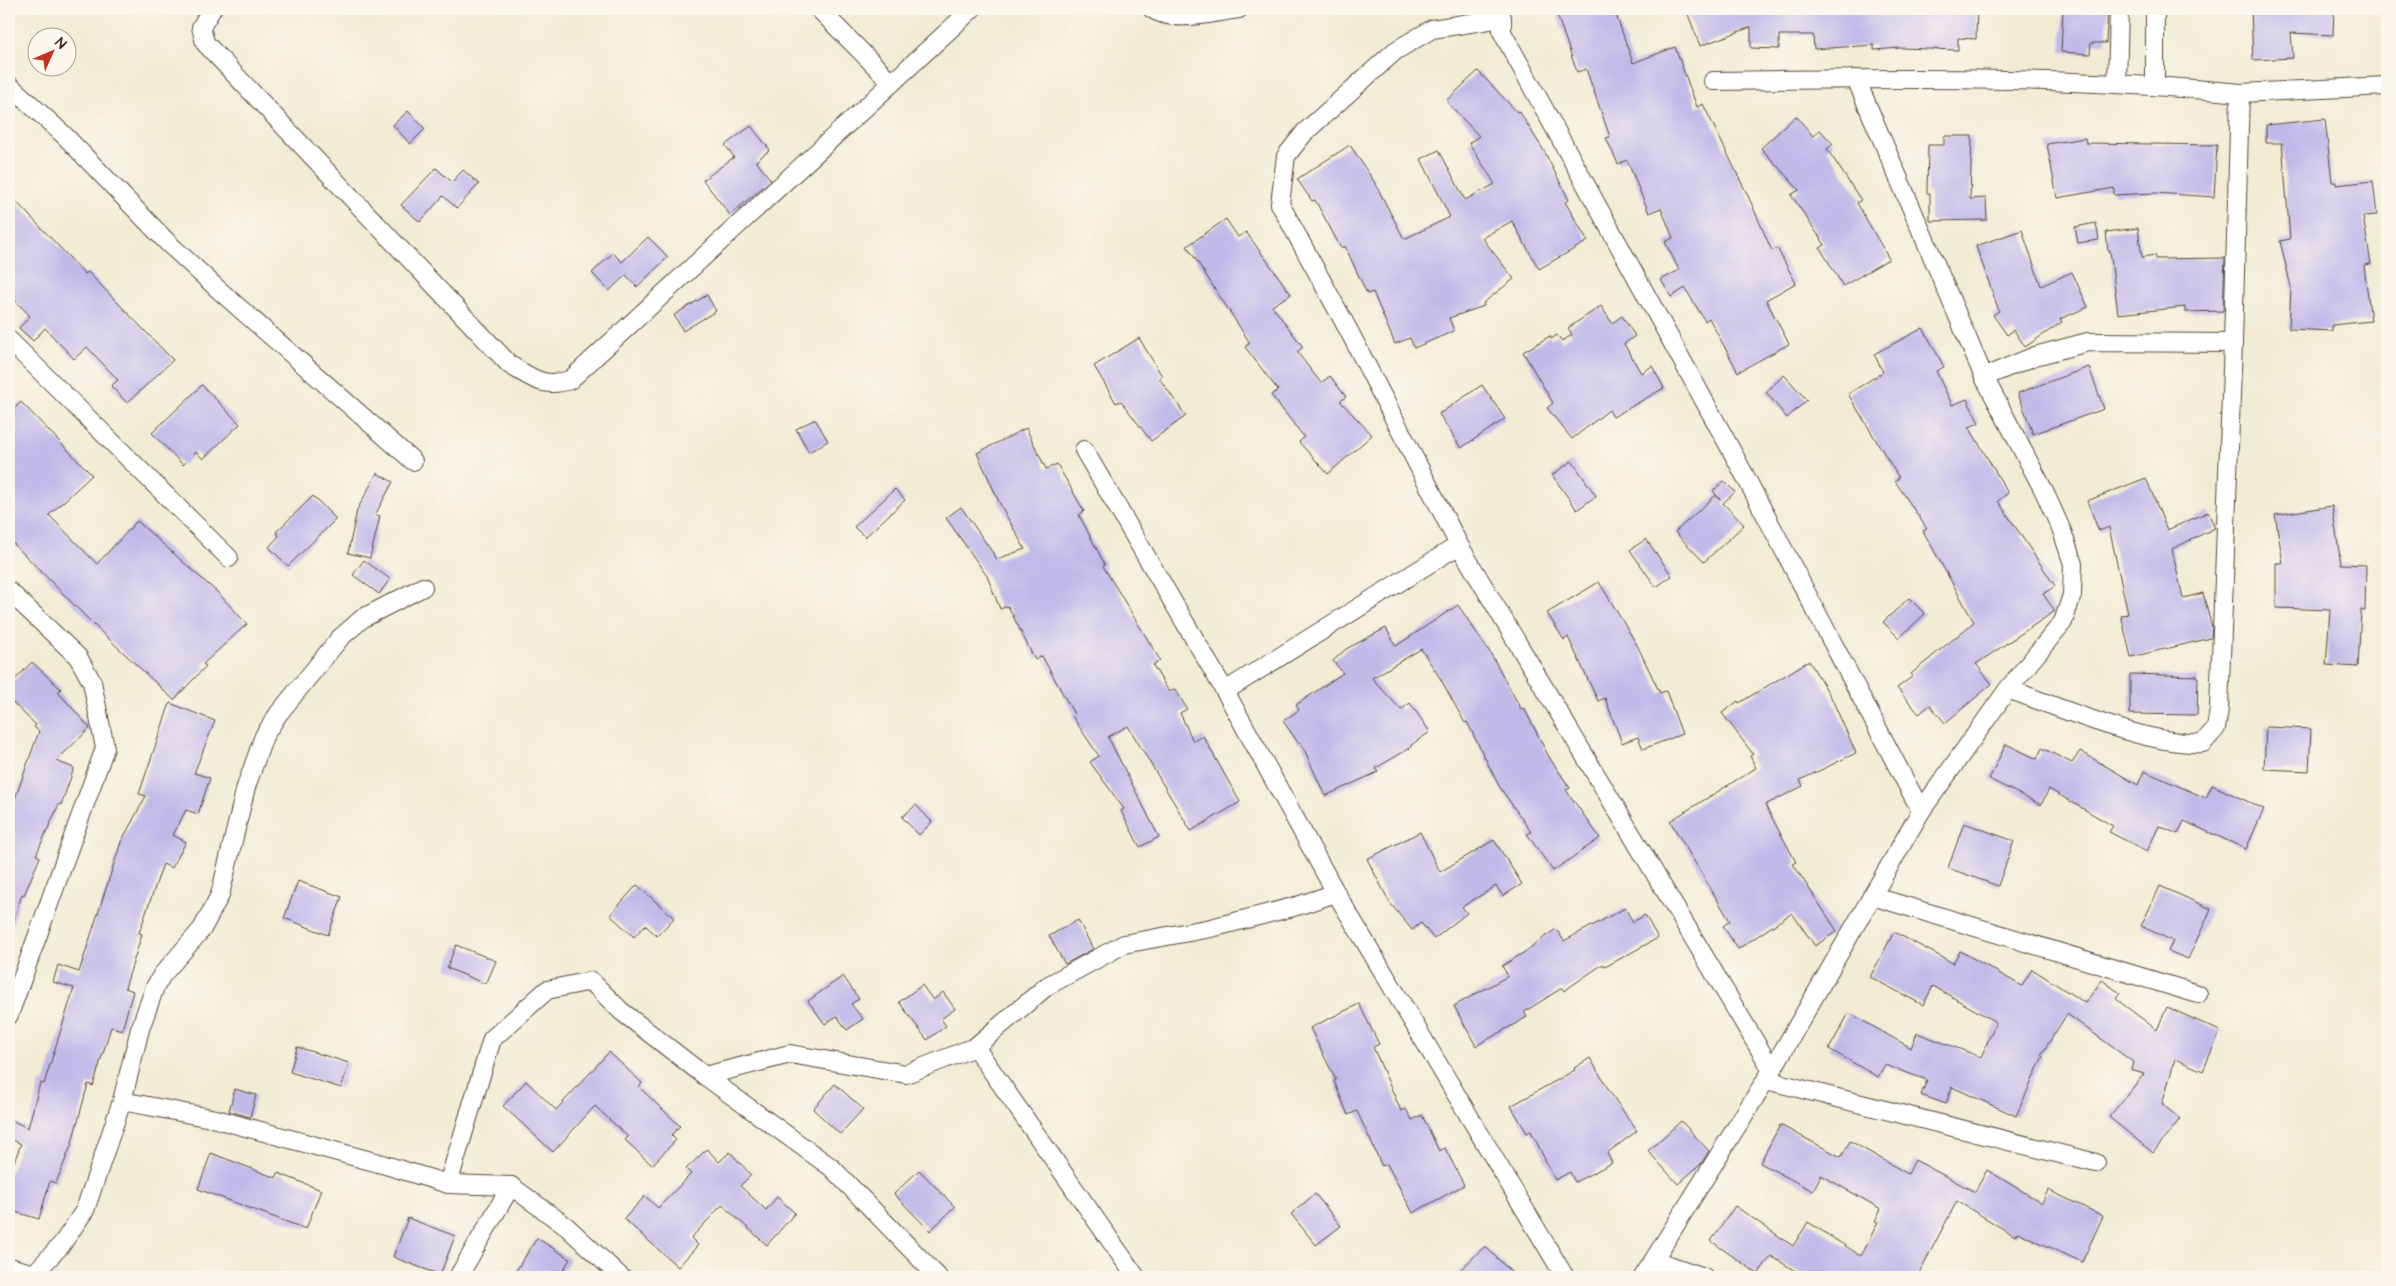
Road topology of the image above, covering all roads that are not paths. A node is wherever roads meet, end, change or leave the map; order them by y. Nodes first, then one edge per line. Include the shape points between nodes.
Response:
1 (212, 9) edge
2 (819, 9) edge
3 (972, 9) edge
4 (1152, 9) edge
5 (1239, 9) edge
6 (2119, 9) edge
7 (2155, 9) edge
8 (1500, 14) edge
9 (1856, 79) junction
10 (1713, 81) dead end
11 (892, 83) junction
12 (2117, 84) junction
13 (2155, 84) junction
14 (9, 85) edge
15 (2387, 86) edge
16 (2240, 93) junction
17 (9, 340) edge
18 (2233, 344) junction
19 (1984, 377) junction
20 (1084, 450) dead end
21 (413, 461) dead end
22 (1459, 545) junction
23 (229, 558) dead end
24 (423, 587) dead end
25 (9, 591) edge
26 (2008, 690) junction
27 (1225, 691) junction
28 (1921, 811) junction
29 (1336, 893) junction
30 (1872, 896) junction
31 (2198, 994) dead end
32 (9, 1015) edge
33 (975, 1047) junction
34 (1770, 1075) junction
35 (705, 1076) junction
36 (122, 1101) junction
37 (2096, 1163) dead end
38 (448, 1184) junction
39 (511, 1186) junction
40 (1654, 1260) junction
41 (9, 1267) edge
42 (34, 1276) edge
43 (458, 1277) edge
44 (621, 1277) edge
45 (938, 1277) edge
46 (1136, 1277) edge
47 (1565, 1277) edge
48 (1643, 1277) edge
49 (1704, 1277) edge

1 - 11 street via 201,27 205,43 510,366 554,385 570,380
2 - 11 street
3 - 11 street
4 - 5 street via 1173,17
6 - 12 street
7 - 13 street
8 - 22 street via 1432,29 1395,51 1305,132 1286,156 1280,204 1355,341
8 - 28 street via 1502,32 1735,457
9 - 10 street
9 - 12 street
9 - 19 street
12 - 13 street
13 - 16 street
14 - 21 street via 64,135 168,243
15 - 16 street
16 - 18 street
17 - 23 street
18 - 19 street via 2088,342 2035,356
18 - 26 street via 2216,728 2203,742 2186,744 2127,730
19 - 26 street via 2043,489 2074,564 2072,595 2062,622
20 - 27 street
22 - 27 street
22 - 34 street
24 - 36 street via 363,618 340,638 264,736 246,787 220,895 202,929 155,987 140,1029
25 - 32 street via 78,657 92,682 105,748
26 - 28 street
27 - 29 street
28 - 30 street
29 - 33 street via 1212,928 1124,944 1047,986
29 - 47 street
30 - 31 street
30 - 34 street
33 - 35 street via 906,1074 790,1054
33 - 46 street
34 - 37 street
34 - 40 street
35 - 38 street via 620,1011 591,981 547,990 492,1039
35 - 45 street via 832,1168
36 - 38 street via 216,1119
36 - 42 street via 85,1210 62,1244
38 - 39 street
39 - 43 street
39 - 44 street via 567,1227
40 - 48 street
40 - 49 street
41 - 42 street

